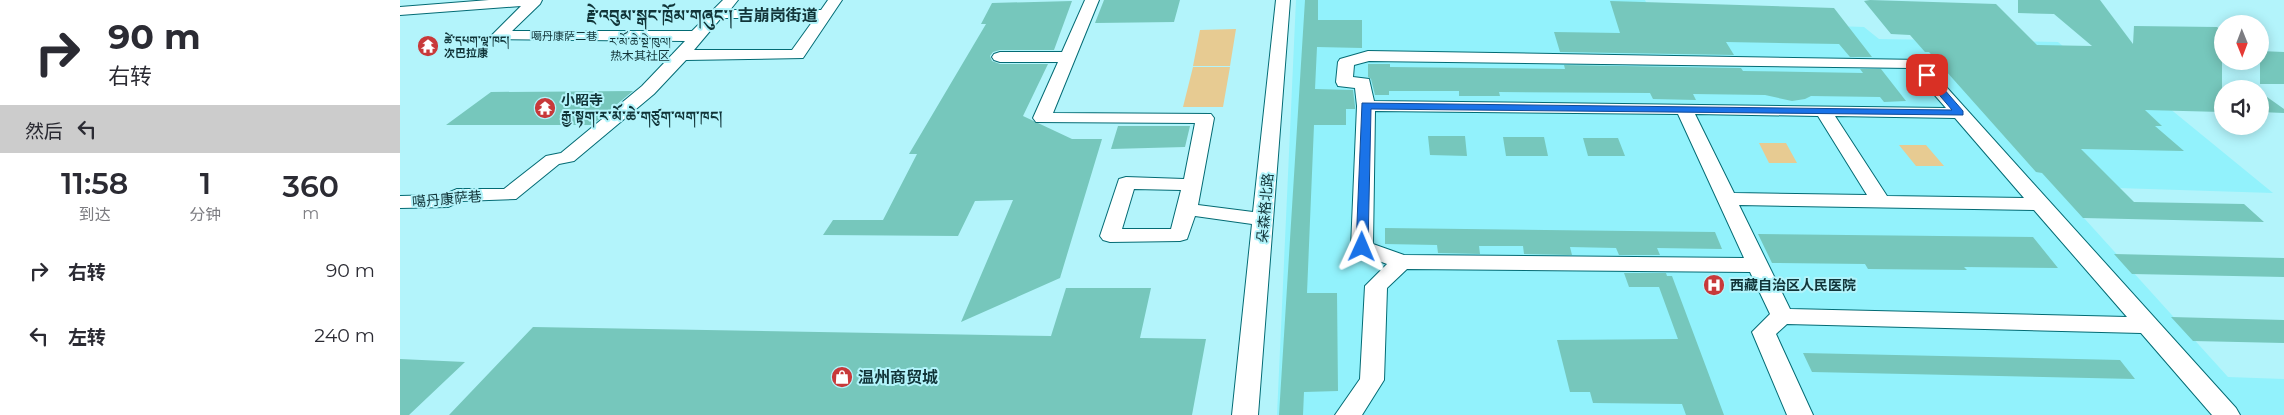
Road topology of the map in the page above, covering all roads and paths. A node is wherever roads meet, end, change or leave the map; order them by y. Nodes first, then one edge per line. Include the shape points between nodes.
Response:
1 (536, 0) edge
2 (731, 0) edge
3 (834, 0) edge
4 (1092, 0) edge
5 (1283, 0) edge
6 (402, 4) edge
7 (716, 14) junction
8 (825, 14) junction
9 (696, 36) junction
10 (682, 55) junction
11 (1000, 57) dead end
12 (1069, 57) junction
13 (1366, 106) junction
14 (1684, 109) junction
15 (1823, 111) junction
16 (1960, 113) junction
17 (1192, 185) junction
18 (1726, 198) junction
19 (1881, 201) junction
20 (400, 202) edge
21 (2041, 204) junction
22 (1187, 209) junction
23 (1264, 220) junction
24 (1402, 262) junction
25 (1758, 265) junction
26 (1782, 316) junction
27 (2147, 325) junction
28 (1245, 415) edge
29 (1348, 415) edge
30 (1800, 415) edge
31 (2227, 415) edge

1 - 6 street, 噶丹康萨二巷
1 - 9 street, 噶丹康萨二巷 via 499,36
2 - 7 street, 噶丹康萨巷
3 - 8 street
4 - 12 street
5 - 23 street, 朵森格北路
7 - 8 street
7 - 9 street, 噶丹康萨巷
8 - 10 street via 797,55
9 - 10 street, 噶丹康萨巷
10 - 20 street, 噶丹康萨巷 via 648,90 566,157 553,160 509,195 457,195 448,201
11 - 12 street
12 - 17 street via 1042,118 1205,118
13 - 14 street
13 - 16 street via 1364,83 1344,82 1346,62 1368,56 1477,57 1916,63
13 - 24 street via 1362,247
14 - 15 street
14 - 18 street
15 - 16 street
15 - 19 street
16 - 21 street
17 - 22 street
17 - 22 street via 1126,183 1110,236 1180,235
18 - 19 street
18 - 25 street
19 - 21 street
21 - 27 street
22 - 23 street
23 - 28 street, 朵森格北路
24 - 25 street
24 - 29 street via 1376,286 1372,380
25 - 26 street
26 - 27 street
26 - 30 street via 1764,332
27 - 31 street

